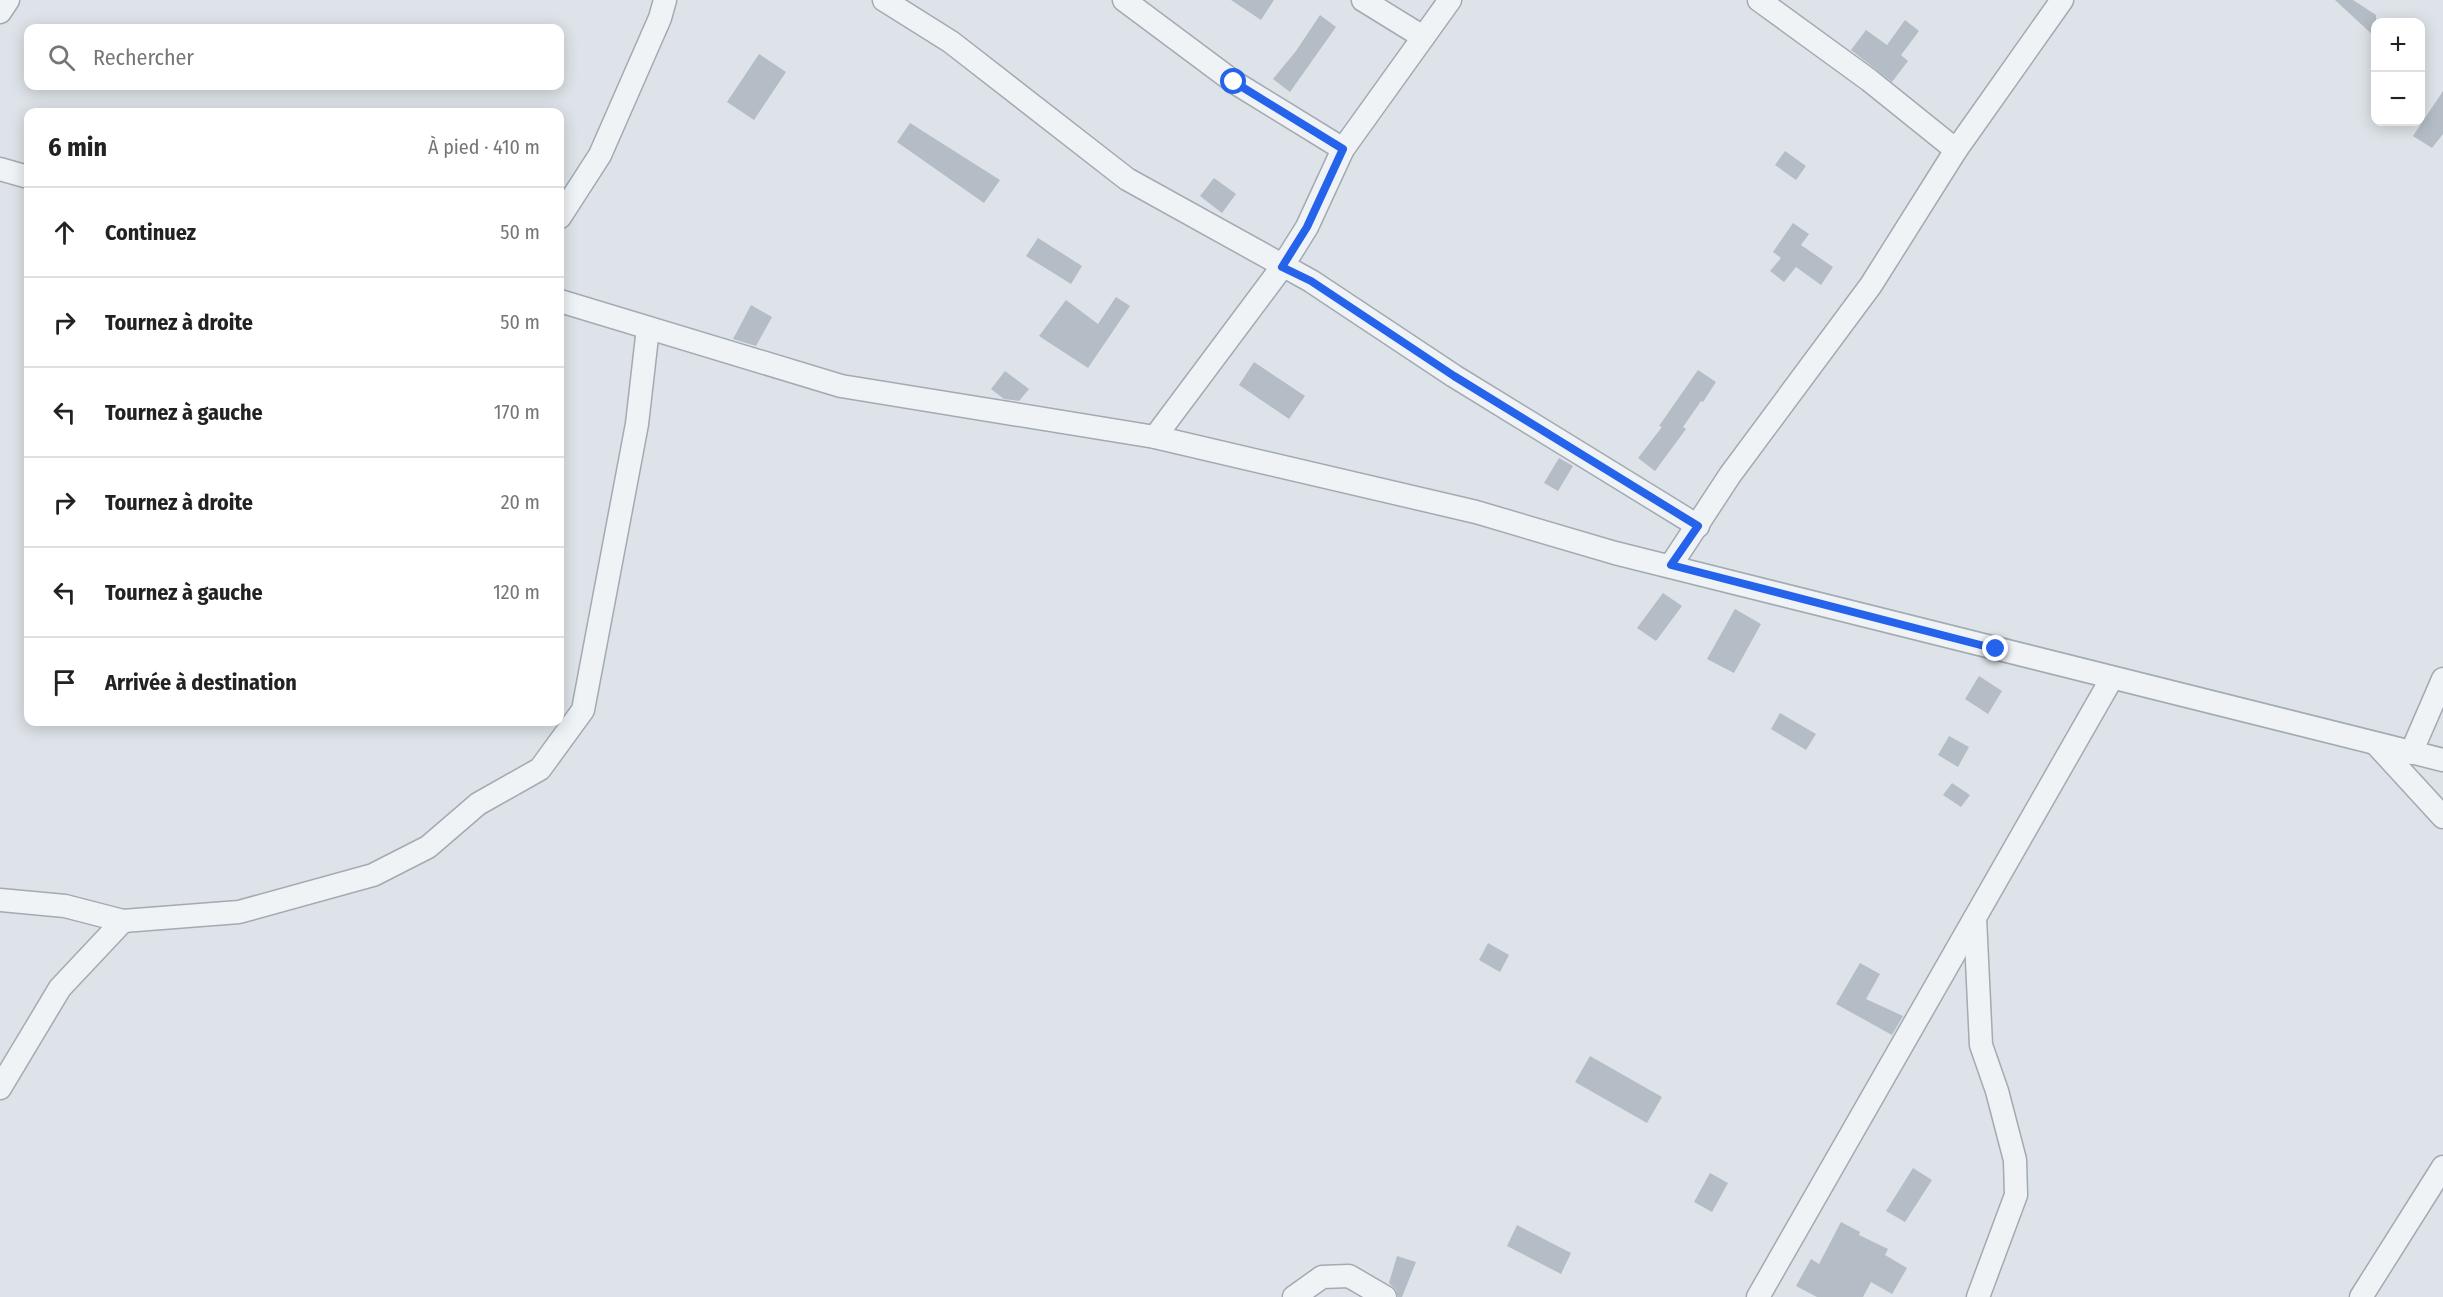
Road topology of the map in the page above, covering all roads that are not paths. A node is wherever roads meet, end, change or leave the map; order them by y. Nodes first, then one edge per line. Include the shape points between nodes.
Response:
1 (8, 0) edge
2 (665, 0) edge
3 (884, 0) edge
4 (1124, 0) edge
5 (1363, 0) edge
6 (1450, 0) edge
7 (1760, 0) edge
8 (2062, 0) edge
9 (0, 12) edge
10 (1423, 37) junction
11 (1343, 149) junction
12 (1956, 150) junction
13 (0, 169) edge
14 (24, 176) edge
15 (564, 211) edge
16 (1282, 267) junction
17 (564, 302) edge
18 (648, 328) junction
19 (1155, 437) junction
20 (1698, 526) junction
21 (1671, 565) junction
22 (2112, 678) junction
23 (2443, 679) edge
24 (2376, 744) junction
25 (2411, 753) junction
26 (2443, 760) edge
27 (2443, 817) edge
28 (0, 900) edge
29 (1975, 918) junction
30 (123, 921) junction
31 (0, 1088) edge
32 (2443, 1167) edge
33 (1294, 1297) edge
34 (1385, 1297) edge
35 (1758, 1297) edge
36 (1978, 1297) edge
37 (2361, 1297) edge

1 - 9 street
2 - 15 street via 600,155
3 - 16 street via 951,42 1127,178
4 - 11 street via 1234,82
5 - 10 street
6 - 10 street
7 - 12 street
8 - 12 street
10 - 11 street
11 - 16 street via 1307,227
12 - 20 street via 1871,285 1730,476
13 - 14 street
16 - 19 street
16 - 20 street via 1311,281 1454,376
17 - 18 street
18 - 19 street via 841,386
18 - 30 street via 637,424 583,710 540,769 478,804 428,847 373,875 239,912
19 - 21 street via 1476,512 1615,553
20 - 21 street
21 - 22 street
22 - 24 street
22 - 29 street
23 - 25 street
24 - 25 street
24 - 27 street
25 - 26 street
28 - 30 street via 66,906
29 - 35 street
29 - 36 street via 1981,1045 2015,1160 2016,1195
30 - 31 street via 60,988
32 - 37 street
33 - 34 street via 1322,1277 1349,1276

